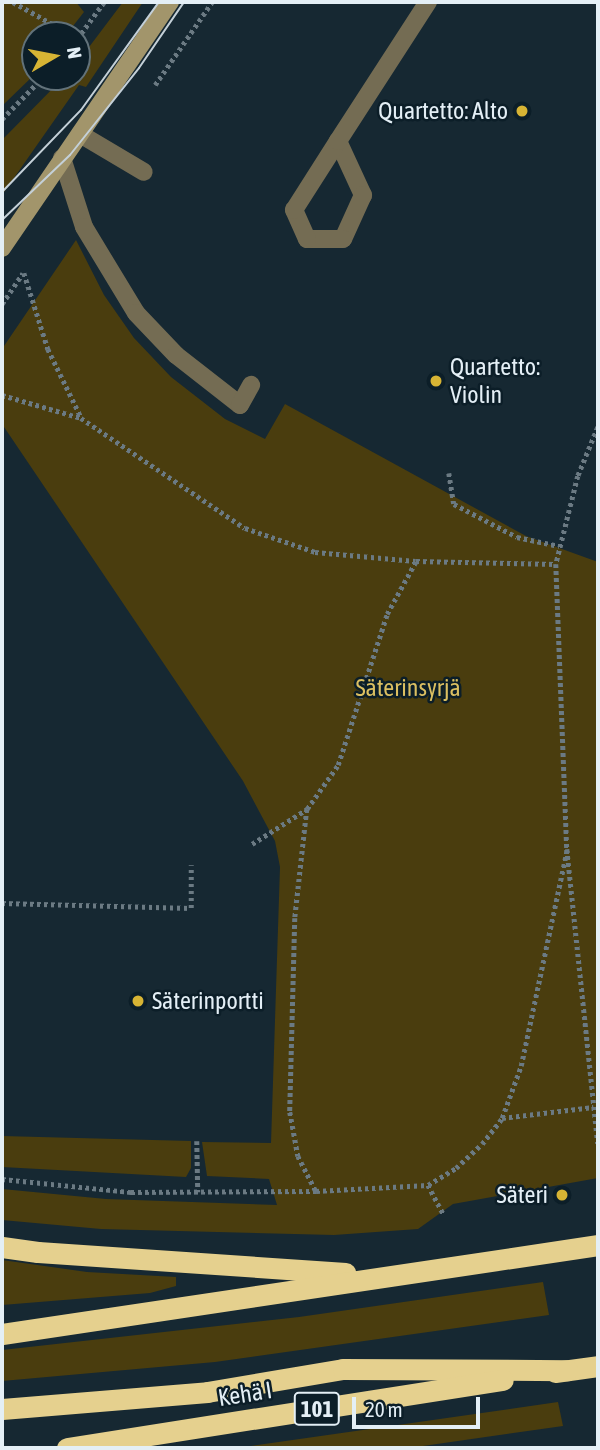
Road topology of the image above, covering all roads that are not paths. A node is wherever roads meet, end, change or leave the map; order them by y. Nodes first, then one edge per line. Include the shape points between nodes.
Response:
1 (170, 2) edge
2 (428, 2) edge
3 (80, 134) junction
4 (338, 141) junction
5 (62, 158) junction
6 (144, 172) dead end
7 (2, 248) edge
8 (251, 385) dead end
9 (598, 1245) edge
10 (2, 1247) edge
11 (382, 1276) junction
12 (2, 1334) edge
13 (598, 1366) edge
14 (567, 1370) junction
15 (2, 1409) edge
16 (67, 1448) edge

1 - 3 street
2 - 4 lane
3 - 5 street
3 - 6 lane
4 - 4 lane via 307,176 294,210 307,239 343,239 363,195
5 - 7 street
5 - 8 lane via 85,227 136,313 176,355 240,405
9 - 11 highway
10 - 11 highway
11 - 12 highway
13 - 14 highway, Kehä I / 101
14 - 15 highway via 343,1369 206,1392
14 - 16 highway, Kehä I / 101

